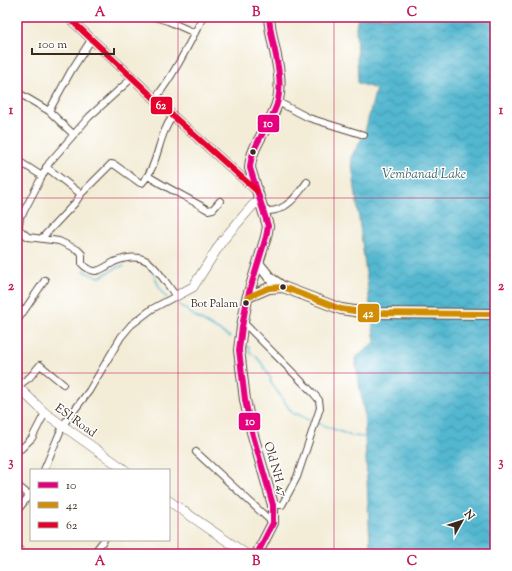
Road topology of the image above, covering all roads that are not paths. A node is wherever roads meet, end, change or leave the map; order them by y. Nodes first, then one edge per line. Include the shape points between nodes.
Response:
1 (68, 17) edge
2 (154, 17) edge
3 (203, 17) edge
4 (270, 17) edge
5 (195, 33) junction
6 (91, 40) junction
7 (132, 78) junction
8 (17, 92) edge
9 (155, 99) junction
10 (278, 102) junction
11 (49, 111) junction
12 (173, 116) junction
13 (73, 134) junction
14 (364, 135) dead end
15 (17, 160) edge
16 (46, 167) junction
17 (42, 176) junction
18 (148, 176) junction
19 (307, 182) dead end
20 (256, 191) junction
21 (81, 194) junction
22 (220, 201) dead end
23 (261, 206) junction
24 (19, 212) edge
25 (42, 238) junction
26 (258, 263) junction
27 (44, 280) dead end
28 (253, 280) junction
29 (283, 286) junction
30 (248, 297) junction
31 (172, 299) junction
32 (495, 314) edge
33 (17, 321) edge
34 (243, 322) junction
35 (63, 384) dead end
36 (17, 386) edge
37 (45, 413) junction
38 (63, 425) junction
39 (17, 445) edge
40 (196, 452) dead end
41 (44, 469) edge
42 (124, 469) edge
43 (17, 486) edge
44 (30, 494) edge
45 (170, 502) edge
46 (273, 505) junction
47 (17, 511) edge
48 (273, 523) junction
49 (103, 541) edge
50 (17, 546) edge
51 (22, 554) edge
52 (93, 554) edge
53 (246, 554) edge
54 (257, 554) edge

1 - 6 main road
2 - 5 street
3 - 5 street
4 - 10 main road, Old NH 47 via 279,73
5 - 9 street via 178,66
6 - 7 main road
6 - 11 street
7 - 9 main road
7 - 13 street
8 - 11 street
9 - 12 main road
10 - 14 street via 309,118
10 - 20 main road, Old NH 47 via 250,160
11 - 13 street
12 - 18 street via 165,129
12 - 20 main road
13 - 16 street
15 - 17 street
16 - 17 street
16 - 21 street
17 - 24 street via 23,213
18 - 21 street via 140,183 111,164
18 - 22 street via 208,210 213,209
19 - 23 street via 289,204 269,211
20 - 23 main road, Old NH 47
21 - 25 street
23 - 26 main road, Old NH 47 via 268,226
23 - 31 main road via 253,205 222,241 193,287
24 - 25 street via 19,229 28,237
25 - 31 street via 58,241 78,250 82,254 82,264 93,271 108,267 114,262 140,258 156,268
26 - 28 main road, Old NH 47
26 - 29 main road via 270,278
27 - 33 street
28 - 29 main road
28 - 30 main road, Old NH 47
29 - 30 main road via 269,288
29 - 32 main road via 341,308 368,312
30 - 34 main road, Old NH 47
31 - 38 street via 152,309 130,325 89,391
34 - 46 main road, Old NH 47 via 239,350 245,400
34 - 46 street via 314,394 320,408 297,476 282,505
35 - 36 street via 40,365 30,377
36 - 37 main road, ESI Road
37 - 38 main road, ESI Road
37 - 39 street via 32,438 21,449
38 - 41 street
38 - 42 main road, ESI Road
40 - 48 street
43 - 44 street
44 - 47 street
45 - 53 main road
46 - 48 main road, Old NH 47
48 - 54 main road, Old NH 47
49 - 52 street
50 - 51 street

